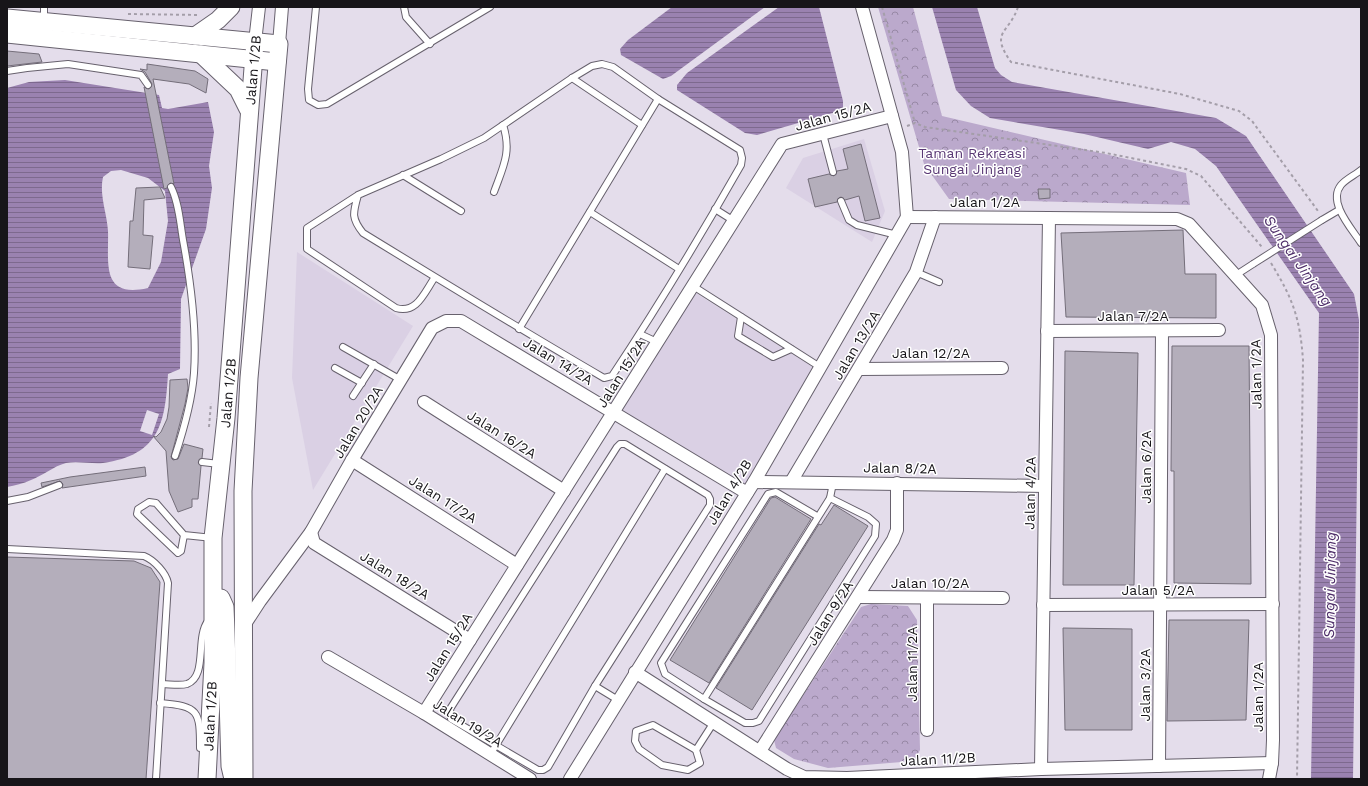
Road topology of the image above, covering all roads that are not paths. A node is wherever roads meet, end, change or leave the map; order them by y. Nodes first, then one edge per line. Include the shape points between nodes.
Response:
1 (231, 7) edge
2 (259, 7) edge
3 (282, 7) edge
4 (316, 7) edge
5 (404, 7) edge
6 (490, 7) edge
7 (862, 7) edge
8 (44, 14) edge
9 (7, 18) edge
10 (7, 34) edge
11 (195, 36) junction
12 (255, 42) junction
13 (279, 44) junction
14 (430, 44) junction
15 (201, 54) junction
16 (253, 59) junction
17 (277, 62) junction
18 (7, 72) edge
19 (572, 78) junction
20 (148, 85) dead end
21 (658, 99) junction
22 (249, 110) junction
23 (892, 116) junction
24 (503, 125) junction
25 (642, 125) junction
26 (823, 134) junction
27 (1361, 170) edge
28 (833, 172) dead end
29 (403, 175) junction
30 (171, 187) dead end
31 (494, 192) dead end
32 (358, 195) junction
33 (841, 201) dead end
34 (715, 210) junction
35 (1339, 210) junction
36 (461, 211) dead end
37 (590, 212) junction
38 (907, 217) junction
39 (935, 217) junction
40 (1049, 218) junction
41 (734, 221) junction
42 (896, 235) junction
43 (1361, 243) edge
44 (679, 269) junction
45 (916, 272) junction
46 (1236, 275) junction
47 (435, 277) junction
48 (939, 282) dead end
49 (693, 286) junction
50 (741, 317) junction
51 (432, 328) joint
52 (519, 329) junction
53 (1219, 330) dead end
54 (1048, 331) junction
55 (1162, 331) junction
56 (640, 334) junction
57 (657, 342) junction
58 (343, 347) dead end
59 (791, 349) junction
60 (374, 364) junction
61 (820, 367) junction
62 (335, 368) dead end
63 (859, 368) junction
64 (1002, 368) dead end
65 (401, 380) junction
66 (362, 383) junction
67 (353, 396) dead end
68 (424, 402) dead end
69 (613, 412) junction
70 (176, 456) dead end
71 (352, 460) junction
72 (202, 462) dead end
73 (221, 464) junction
74 (665, 469) junction
75 (754, 482) junction
76 (791, 482) junction
77 (834, 483) junction
78 (897, 483) junction
79 (60, 485) dead end
80 (1045, 486) junction
81 (564, 491) junction
82 (747, 493) junction
83 (830, 498) junction
84 (7, 501) edge
85 (818, 516) junction
86 (311, 532) junction
87 (184, 535) junction
88 (213, 538) junction
89 (7, 549) edge
90 (517, 564) junction
91 (214, 579) junction
92 (858, 598) junction
93 (927, 598) junction
94 (1003, 598) dead end
95 (1273, 604) junction
96 (1043, 605) junction
97 (1160, 605) junction
98 (214, 614) junction
99 (244, 627) junction
100 (470, 640) junction
101 (328, 657) dead end
102 (635, 672) junction
103 (162, 684) junction
104 (595, 686) junction
105 (618, 700) junction
106 (704, 700) junction
107 (160, 703) junction
108 (424, 713) junction
109 (714, 722) junction
110 (927, 730) dead end
111 (493, 750) junction
112 (696, 750) junction
113 (760, 751) junction
114 (245, 760) junction
115 (1272, 763) junction
116 (1159, 766) junction
117 (1041, 769) junction
118 (207, 778) edge
119 (847, 778) edge
120 (156, 779) edge
121 (233, 779) edge
122 (244, 779) edge
123 (252, 779) edge
124 (530, 779) edge
125 (570, 779) edge
126 (1269, 779) edge

1 - 11 street
2 - 12 street, Jalan 1/2B
3 - 13 street, Jalan 1/2B
4 - 14 lane via 308,89 309,100 318,105 327,104
5 - 14 lane via 406,17
6 - 14 lane
7 - 23 street
8 - 9 street
8 - 11 street
10 - 15 street
11 - 12 street
12 - 13 street
12 - 16 street, Jalan 1/2B
13 - 17 street, Jalan 1/2B
15 - 16 street
15 - 22 street via 238,89
16 - 17 street
16 - 22 street, Jalan 1/2B
17 - 99 street, Jalan 1/2B via 249,378 243,491
18 - 20 lane via 68,64 141,75
19 - 21 lane via 592,66 602,64 613,67
19 - 24 lane
19 - 25 lane
21 - 25 lane
21 - 34 lane via 740,150 740,165
22 - 73 street, Jalan 1/2B
23 - 26 street, Jalan 15/2A
23 - 38 street via 902,152
24 - 29 lane via 472,144
24 - 31 lane via 508,138 508,148
25 - 37 lane
26 - 28 lane
26 - 41 street, Jalan 15/2A via 782,144
27 - 35 lane via 1341,185 1338,191
29 - 32 lane
29 - 36 lane
30 - 70 lane via 176,201 192,298 194,374
32 - 47 lane via 353,212 356,224 363,233
32 - 47 lane via 307,228 306,249 396,308 404,310 415,306
33 - 42 lane via 849,220 857,225
34 - 41 lane
34 - 44 lane
35 - 43 lane
35 - 46 lane, bridge
37 - 44 lane
37 - 52 lane
38 - 39 street, Jalan 1/2A
38 - 42 street, Jalan 4/2B
39 - 40 street, Jalan 1/2A
39 - 45 street, Jalan 13/2A
40 - 46 street, Jalan 1/2A via 1177,219 1189,224
40 - 54 street, Jalan 4/2A
41 - 49 street, Jalan 15/2A
42 - 61 street, Jalan 4/2B
44 - 56 lane
45 - 48 lane
45 - 63 street, Jalan 13/2A
46 - 95 street, Jalan 1/2A via 1262,305 1271,335
47 - 52 lane
49 - 50 lane
49 - 57 street, Jalan 15/2A
50 - 59 lane
50 - 59 lane via 738,336 774,357
51 - 65 street, Jalan 20/2A
51 - 69 street, Jalan 14/2A via 446,321 461,321
52 - 56 lane via 604,378 612,376
53 - 55 street, Jalan 7/2A
54 - 55 street, Jalan 7/2A
54 - 80 street, Jalan 4/2A
55 - 97 street, Jalan 6/2A
56 - 57 lane
57 - 69 street, Jalan 15/2A
58 - 60 lane
59 - 61 lane
60 - 65 lane
60 - 66 lane
61 - 75 street, Jalan 4/2B
62 - 66 lane
63 - 64 street, Jalan 12/2A
63 - 76 street, Jalan 13/2A
65 - 71 street, Jalan 20/2A
66 - 67 lane
68 - 81 street, Jalan 16/2A
69 - 81 street, Jalan 15/2A
69 - 82 street, Jalan 14/2A
71 - 86 street, Jalan 20/2A
71 - 90 street, Jalan 17/2A
72 - 73 lane
73 - 88 street, Jalan 1/2B
74 - 104 lane via 708,495 710,504
74 - 111 lane
74 - 111 lane via 625,444 617,447 450,708 451,719
75 - 76 street, Jalan 8/2A
75 - 82 street, Jalan 4/2B
76 - 77 street, Jalan 8/2A
77 - 78 street, Jalan 8/2A
77 - 83 lane
78 - 80 street, Jalan 8/2A
78 - 92 street, Jalan 9/2A via 897,530
79 - 84 lane via 28,497
80 - 96 street, Jalan 4/2A
81 - 90 street, Jalan 15/2A
82 - 102 street, Jalan 4/2B
83 - 85 lane
83 - 106 lane via 868,517 876,524 875,536 871,543 759,721 745,723
85 - 106 lane
85 - 106 lane via 776,492 768,494 669,650 661,663 665,674
86 - 99 street, Jalan 20/2A
86 - 100 street, Jalan 18/2A via 314,543
87 - 87 lane via 182,551 178,553 137,512 149,502 156,503
87 - 88 lane
88 - 91 street, Jalan 1/2B
89 - 103 lane via 150,558 167,577 168,583
90 - 100 street, Jalan 15/2A
91 - 98 street, Jalan 1/2B
91 - 121 street via 225,607 230,766
92 - 93 street, Jalan 10/2A
92 - 113 street, Jalan 9/2A
93 - 94 street, Jalan 10/2A
93 - 110 street, Jalan 11/2A
95 - 97 street, Jalan 5/2A
95 - 115 street, Jalan 1/2A
96 - 97 street, Jalan 5/2A
96 - 117 street, Jalan 4/2A
97 - 116 street, Jalan 3/2A
98 - 103 lane via 206,624 201,637 200,665 195,678 186,684
98 - 118 street, Jalan 1/2B
99 - 114 street, Jalan 1/2B
100 - 108 street, Jalan 15/2A
101 - 108 street, Jalan 19/2A
102 - 105 street, Jalan 4/2B
102 - 109 street, Jalan 11/2B
103 - 107 lane
104 - 105 lane
104 - 111 lane via 548,767 538,770
105 - 125 street, Jalan 4/2B
107 - 118 lane via 184,704 192,709 198,718 200,758
107 - 120 lane
108 - 111 street, Jalan 19/2A
109 - 112 lane
109 - 113 street, Jalan 11/2B
111 - 124 street, Jalan 19/2A
112 - 112 lane via 700,763 688,770 662,765 639,749 635,740 636,731 653,725
113 - 119 street, Jalan 11/2B via 804,777
114 - 122 street, Jalan 1/2B
114 - 123 street
115 - 116 street, Jalan 11/2B
115 - 126 street, Jalan 1/2A
116 - 117 street, Jalan 11/2B
117 - 119 street, Jalan 11/2B

